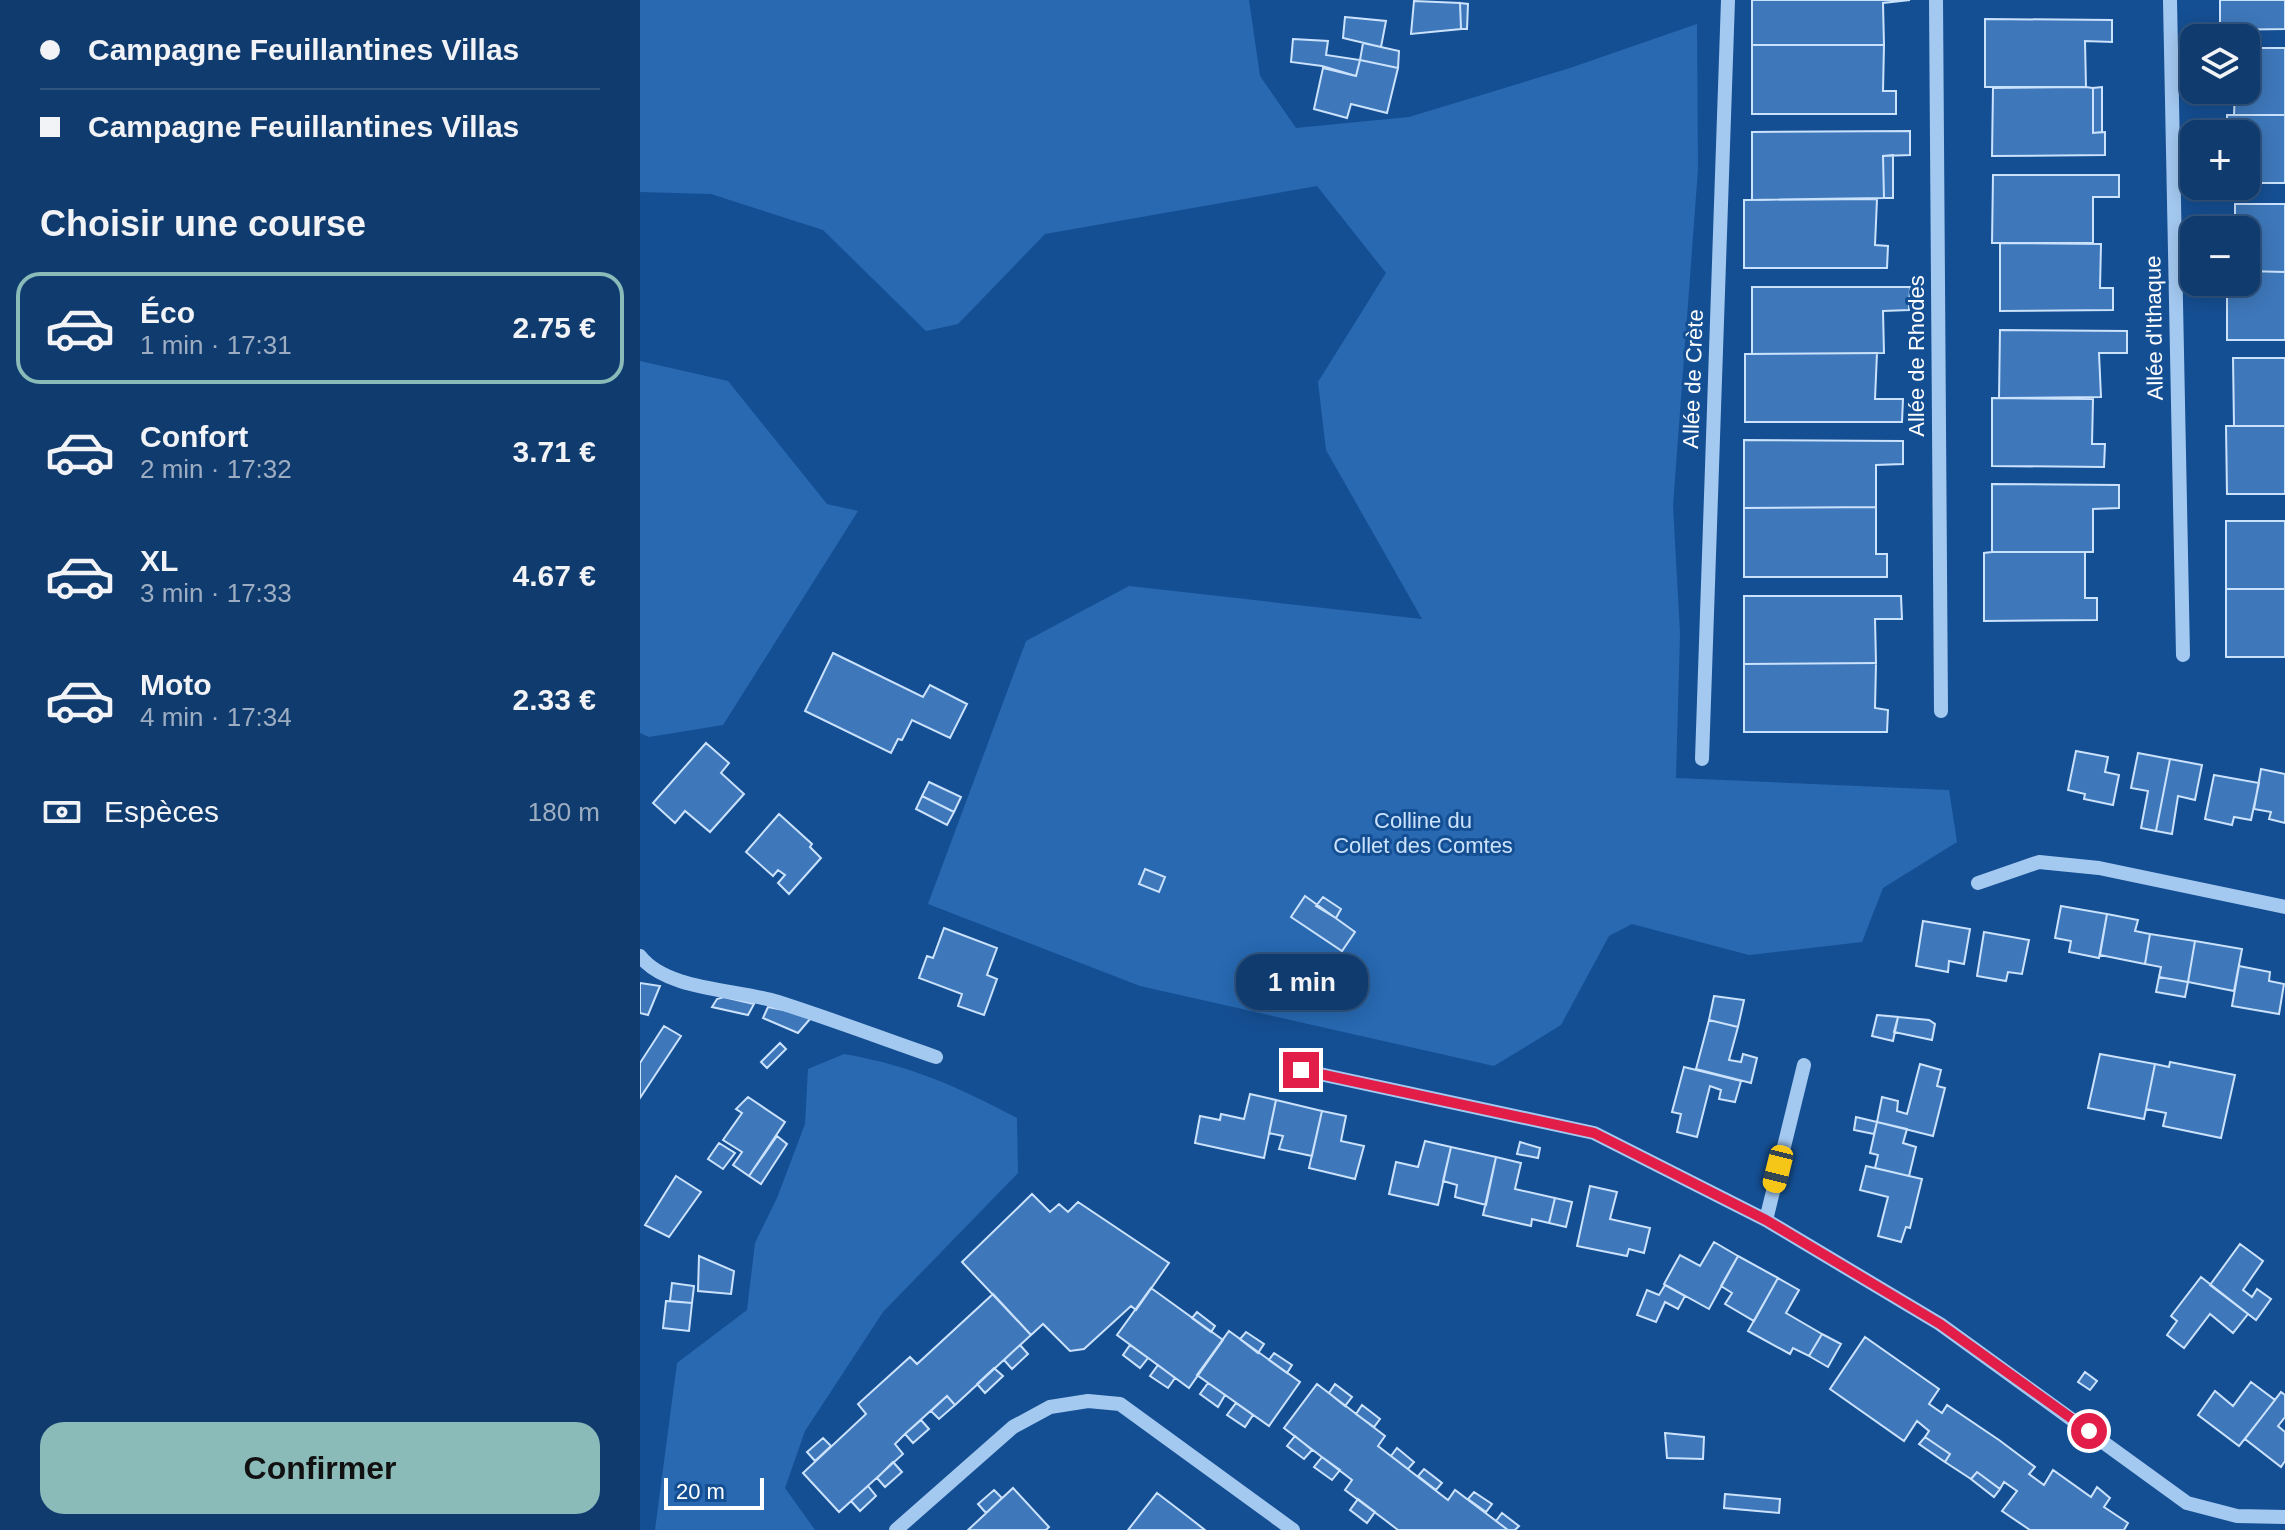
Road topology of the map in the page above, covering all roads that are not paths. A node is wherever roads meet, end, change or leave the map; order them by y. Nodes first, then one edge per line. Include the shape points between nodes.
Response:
1 (1728, 0) edge
2 (1936, 0) edge
3 (2170, 0) edge
4 (2183, 655) dead end
5 (1941, 711) dead end
6 (1702, 759) dead end
7 (1978, 883) dead end
8 (2285, 907) edge
9 (640, 956) edge
10 (936, 1057) dead end
11 (1804, 1065) dead end
12 (1301, 1070) dead end
13 (1766, 1220) junction
14 (2285, 1517) edge
15 (896, 1530) edge
16 (1293, 1530) edge

1 - 6 street, Allée de Crète
2 - 5 street, Allée de Rhodes
3 - 4 street, Allée d'Ithaque
7 - 8 street via 2039,862 2099,868
9 - 10 street via 649,968 774,1000
11 - 13 street
12 - 13 street via 1594,1133
13 - 14 street via 1940,1324 2187,1503 2237,1516
15 - 16 street via 1013,1427 1050,1407 1088,1401 1120,1404

